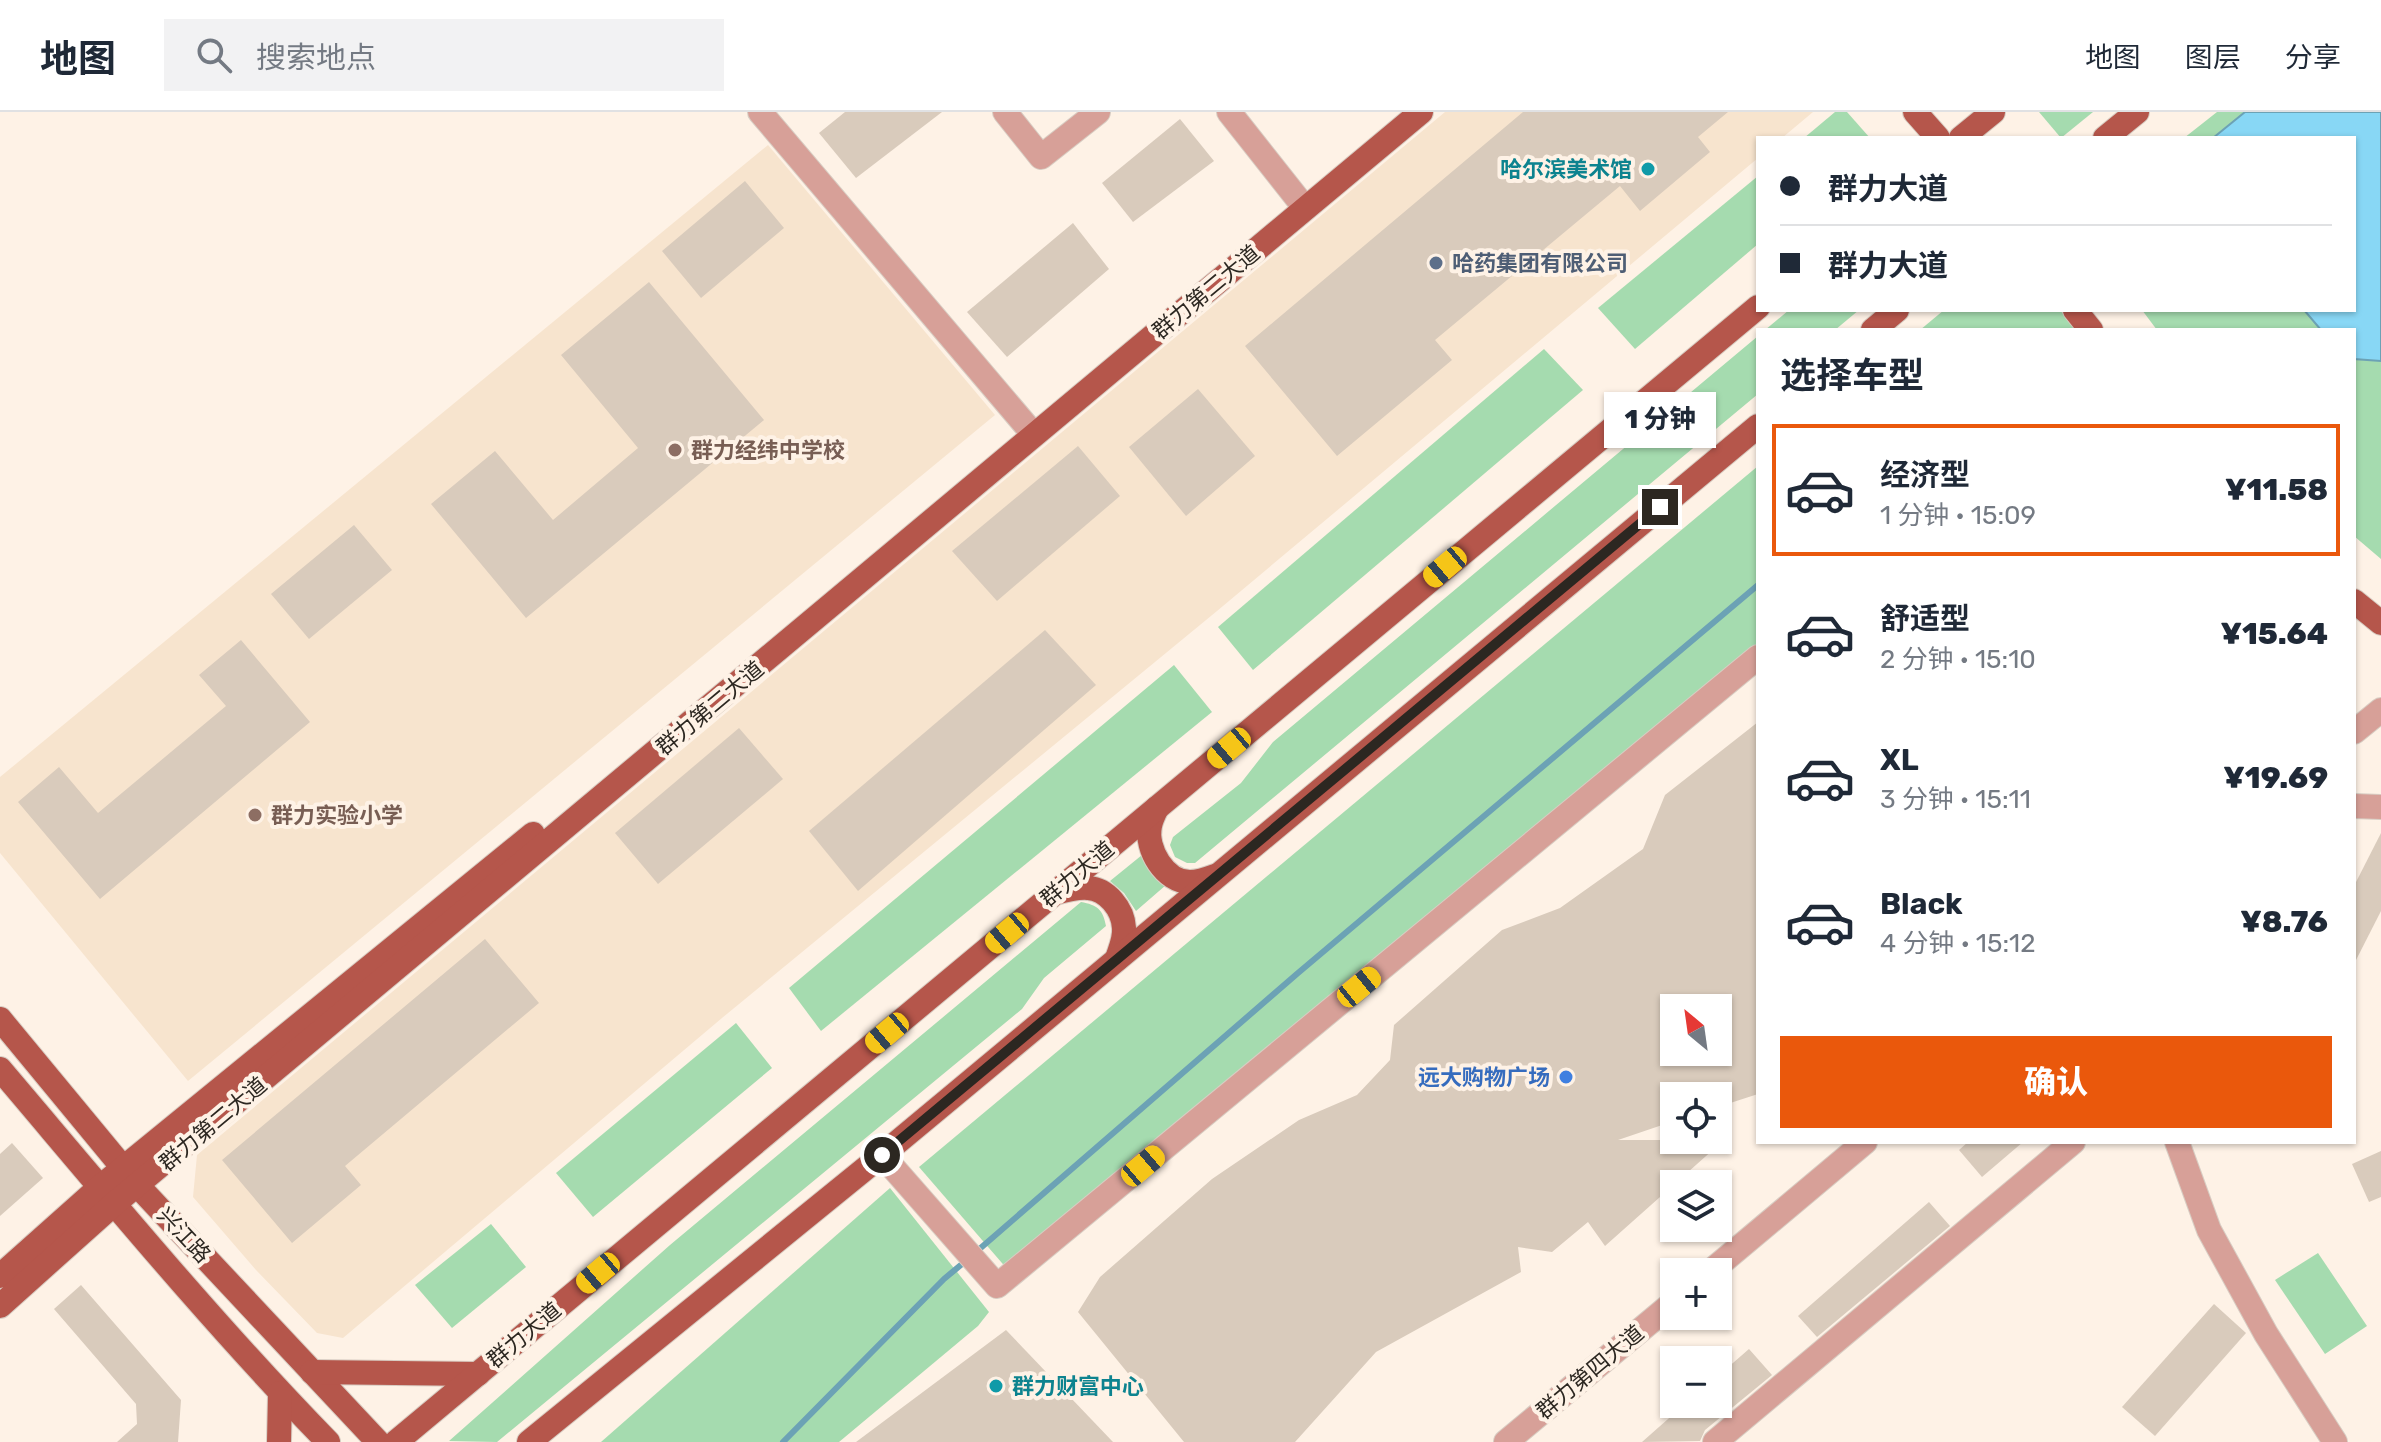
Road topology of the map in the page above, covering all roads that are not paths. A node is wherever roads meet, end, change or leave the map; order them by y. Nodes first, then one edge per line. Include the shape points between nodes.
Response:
1 (760, 112) edge
2 (1005, 112) edge
3 (1098, 112) edge
4 (1229, 112) edge
5 (1397, 112) edge
6 (1421, 112) edge
7 (1915, 112) edge
8 (1993, 112) edge
9 (2137, 112) edge
10 (1936, 136) edge
11 (1963, 136) edge
12 (2107, 136) edge
13 (1297, 198) junction
14 (1756, 309) edge
15 (1895, 312) edge
16 (2077, 312) edge
17 (1875, 328) edge
18 (2089, 328) edge
19 (1756, 428) edge
20 (1029, 429) junction
21 (2356, 603) edge
22 (2381, 623) edge
23 (1756, 659) edge
24 (2381, 710) edge
25 (2356, 730) edge
26 (2356, 806) edge
27 (2381, 807) edge
28 (1157, 808) junction
29 (1219, 875) junction
30 (1055, 893) junction
31 (1117, 959) junction
32 (0, 1019) edge
33 (0, 1069) edge
34 (1863, 1144) edge
35 (2071, 1144) edge
36 (2178, 1144) edge
37 (882, 1155) junction
38 (131, 1177) junction
39 (107, 1196) junction
40 (1727, 1258) edge
41 (0, 1276) edge
42 (0, 1306) edge
43 (1660, 1314) edge
44 (312, 1372) junction
45 (478, 1374) junction
46 (280, 1393) junction
47 (534, 1440) edge
48 (279, 1442) edge
49 (328, 1442) edge
50 (378, 1442) edge
51 (396, 1442) edge
52 (1506, 1442) edge
53 (1715, 1442) edge
54 (2335, 1442) edge

1 - 20 street
2 - 3 street via 1041,157
4 - 13 street
5 - 13 main road, 群力第二大道
6 - 38 main road, 群力第二大道
7 - 10 main road
8 - 11 main road
9 - 12 main road
13 - 20 main road, 群力第二大道
14 - 28 main road, 群力大道
15 - 17 main road
16 - 18 main road
19 - 29 main road
20 - 38 main road, 群力第二大道
21 - 22 main road
23 - 37 street via 997,1286
24 - 25 street
26 - 27 street
28 - 29 main road via 1149,837 1170,875 1191,882
28 - 30 main road, 群力大道
29 - 31 main road
30 - 31 main road via 1099,890 1115,904 1124,927
30 - 45 main road, 群力大道
31 - 37 main road
32 - 38 main road, 兴江路
33 - 39 main road, 兴江路
34 - 40 street
35 - 53 street
36 - 54 street via 2209,1230 2266,1334
37 - 47 main road
38 - 39 main road, 群力第二大道
38 - 44 main road, 兴江路
39 - 41 main road, 群力第二大道
39 - 42 main road, 群力第二大道
39 - 46 main road, 兴江路
43 - 52 street, 群力第四大道
44 - 45 main road
44 - 50 main road, 兴江路
45 - 51 main road, 群力大道
46 - 48 main road
46 - 49 main road, 兴江路

